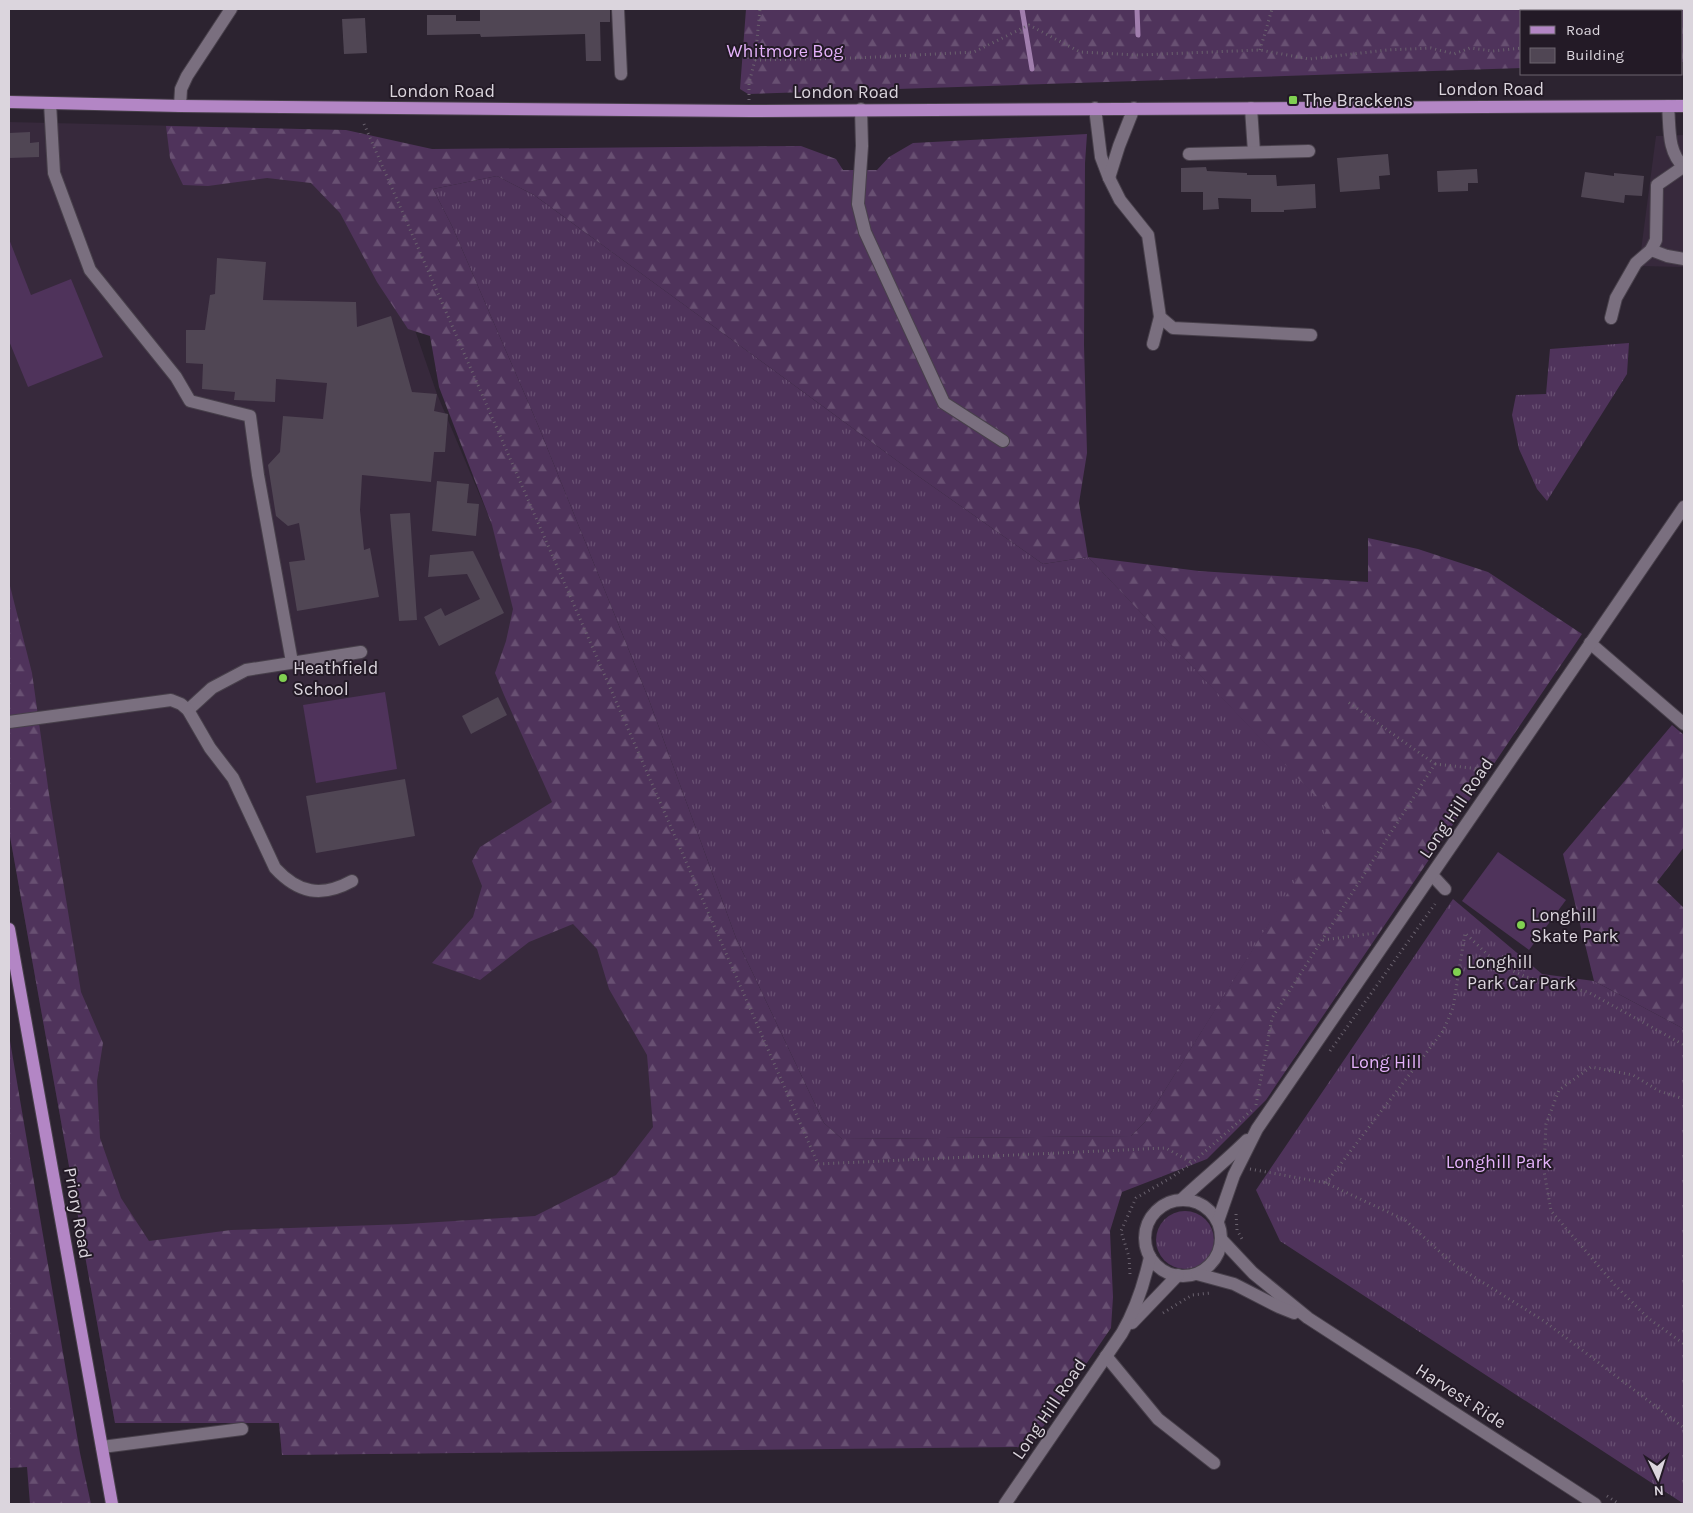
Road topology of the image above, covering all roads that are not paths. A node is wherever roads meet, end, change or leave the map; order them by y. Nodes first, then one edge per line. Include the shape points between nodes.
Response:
1 (231, 9) edge
2 (618, 9) edge
3 (620, 74) dead end
4 (9, 102) edge
5 (50, 103) junction
6 (180, 106) junction
7 (1668, 106) junction
8 (1684, 106) edge
9 (1094, 108) junction
10 (1134, 108) junction
11 (1252, 108) junction
12 (861, 110) junction
13 (1309, 151) dead end
14 (1254, 152) junction
15 (1190, 154) dead end
16 (1684, 167) edge
17 (1109, 178) junction
18 (1651, 250) junction
19 (1684, 259) edge
20 (1160, 316) junction
21 (1611, 318) dead end
22 (1311, 335) dead end
23 (1154, 344) dead end
24 (1003, 441) dead end
25 (1684, 507) edge
26 (1590, 643) junction
27 (362, 652) dead end
28 (292, 662) junction
29 (188, 710) junction
30 (9, 722) edge
31 (1684, 724) edge
32 (1432, 875) junction
33 (352, 882) dead end
34 (1445, 889) dead end
35 (9, 928) edge
36 (1257, 1129) junction
37 (1181, 1200) junction
38 (1218, 1221) junction
39 (1222, 1240) junction
40 (1150, 1257) junction
41 (1197, 1274) junction
42 (1178, 1275) junction
43 (1308, 1318) junction
44 (1122, 1333) junction
45 (1106, 1356) junction
46 (242, 1429) dead end
47 (102, 1447) junction
48 (1214, 1463) dead end
49 (112, 1504) edge
50 (1005, 1504) edge
51 (1595, 1504) edge

1 - 6 street via 187,76 181,89
2 - 3 street
4 - 5 main road, London Road
5 - 6 main road, London Road
5 - 28 street via 54,172 90,270 176,377 190,400 250,416
6 - 12 main road, London Road
7 - 8 main road, London Road
7 - 11 main road, London Road
7 - 16 street via 1672,148
9 - 10 main road, London Road
9 - 12 main road, London Road
9 - 17 street via 1101,157
10 - 11 main road, London Road
10 - 17 street
11 - 14 street
12 - 24 street via 858,204 865,232 944,403
13 - 14 street
14 - 15 street
16 - 18 street via 1657,185 1656,240
17 - 20 street via 1120,200 1148,235
18 - 19 street
18 - 21 street via 1636,263 1616,298
20 - 22 street via 1173,328
20 - 23 street
25 - 26 street, Long Hill Road
26 - 31 street
26 - 32 street, Long Hill Road
27 - 28 street
28 - 29 street via 246,670 224,680
29 - 30 street via 171,700
29 - 33 street via 210,748 233,778 275,868 286,880 314,892
32 - 34 street
32 - 36 street, Long Hill Road
35 - 47 main road, Priory Road
36 - 37 street, Long Hill Road
36 - 38 street, Long Hill Road via 1234,1175
37 - 38 street via 1203,1205
37 - 40 street via 1163,1205 1149,1220 1144,1240
38 - 39 street
39 - 41 street via 1214,1261
39 - 43 street, Harvest Ride via 1253,1273
40 - 42 street via 1164,1272
40 - 44 street, Long Hill Road via 1134,1311
41 - 42 street
41 - 43 street, Harvest Ride via 1234,1284
42 - 44 street, Long Hill Road
43 - 51 street, Harvest Ride
44 - 45 street, Long Hill Road
45 - 48 street via 1158,1420
45 - 50 street, Long Hill Road
46 - 47 street
47 - 49 main road, Priory Road

